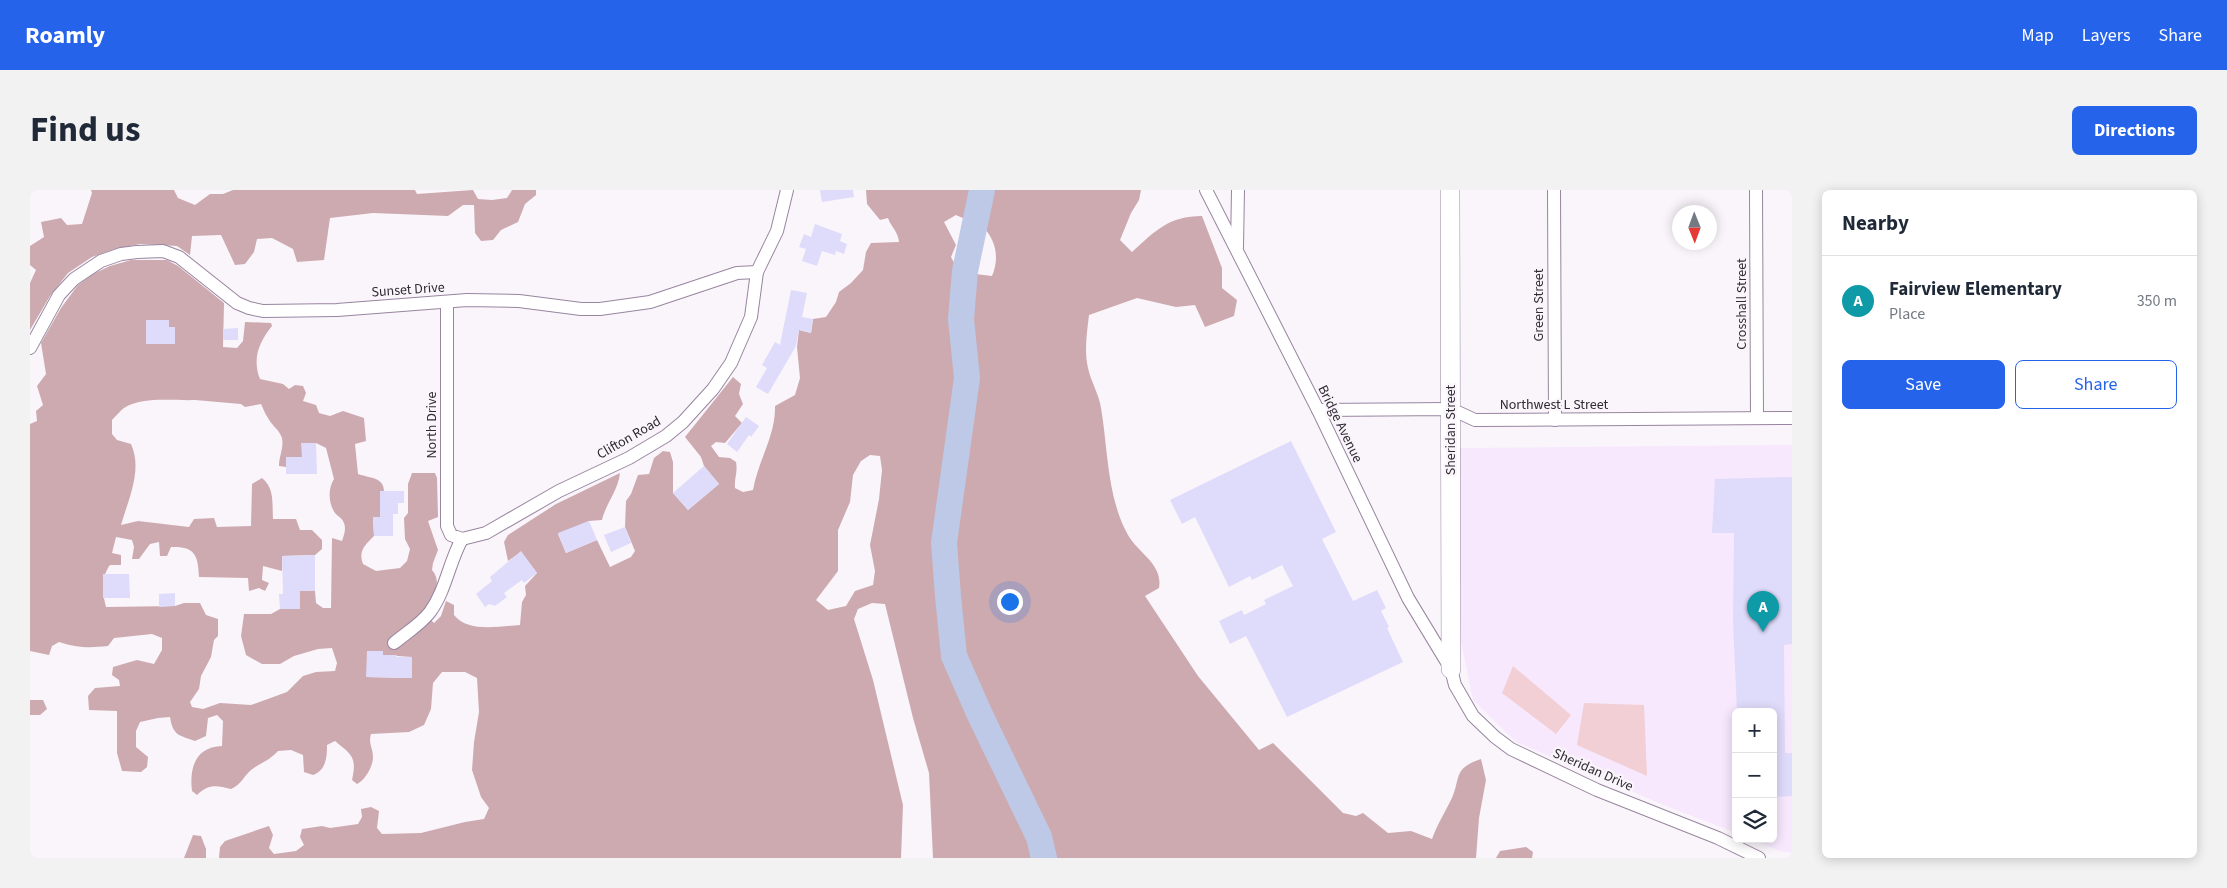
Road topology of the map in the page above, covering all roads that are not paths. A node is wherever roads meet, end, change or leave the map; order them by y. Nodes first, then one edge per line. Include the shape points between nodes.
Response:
1 (787, 190) edge
2 (1206, 190) edge
3 (1238, 190) edge
4 (1450, 190) edge
5 (1554, 190) edge
6 (1756, 190) edge
7 (1237, 251) junction
8 (757, 272) junction
9 (447, 303) junction
10 (30, 348) edge
11 (1451, 409) junction
12 (1318, 410) junction
13 (1757, 418) junction
14 (1792, 418) edge
15 (1555, 420) junction
16 (462, 539) junction
17 (394, 643) dead end
18 (1451, 669) junction
19 (1759, 858) edge

1 - 8 street via 777,231
2 - 7 street, Bridge Avenue
3 - 7 street
4 - 11 street, Sheridan Street
5 - 15 street, Green Street
6 - 13 street, Crosshall Street
7 - 12 street, Bridge Avenue
8 - 9 street, Sunset Drive via 737,273 650,302 600,309 519,301
8 - 16 street, Clifton Road via 751,317 731,361 713,389 683,422 629,458 559,491 486,532
9 - 10 street, Sunset Drive via 263,311 237,303 179,256 163,251 137,252 101,261 74,279 59,295
9 - 16 street, North Drive via 447,526 451,534
11 - 12 street, Northwest L Street
11 - 15 street, Northwest L Street via 1475,420
11 - 18 street, Sheridan Street
12 - 18 street, Bridge Avenue via 1408,598
13 - 14 street, Northwest L Street
13 - 15 street, Northwest L Street
16 - 17 street via 429,613
18 - 19 street, Sheridan Drive via 1455,685 1473,716 1511,749 1597,790 1718,838

